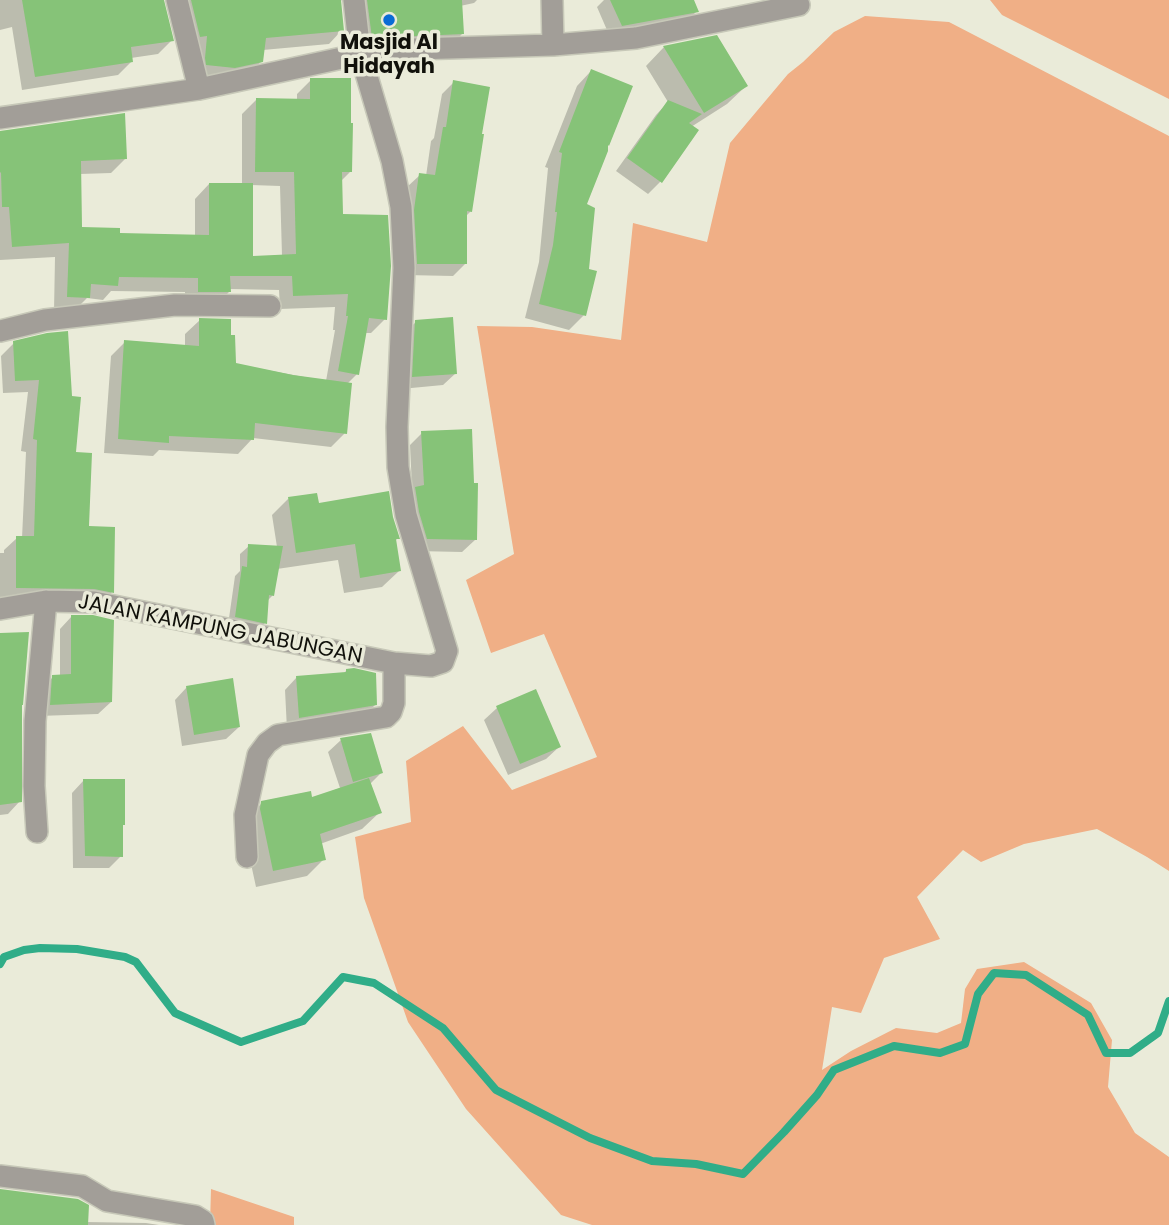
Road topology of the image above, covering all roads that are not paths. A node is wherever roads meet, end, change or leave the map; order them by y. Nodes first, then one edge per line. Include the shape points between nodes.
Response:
1 (177, 0) edge
2 (354, 0) edge
3 (551, 0) edge
4 (799, 5) dead end
5 (553, 45) junction
6 (360, 52) junction
7 (199, 89) junction
8 (0, 118) edge
9 (270, 306) dead end
10 (0, 331) edge
11 (46, 601) junction
12 (0, 609) edge
13 (394, 663) junction
14 (37, 832) dead end
15 (247, 857) dead end
16 (0, 1176) edge
17 (204, 1225) edge

1 - 7 street
2 - 6 street, JALAN KAMPUNG JABUNGAN
3 - 5 street
4 - 5 street via 636,38
5 - 6 street
6 - 7 street
6 - 13 street, JALAN KAMPUNG JABUNGAN via 401,207 404,268 398,467 406,515 447,651 443,662 431,666
7 - 8 street
9 - 10 street via 175,305 45,320
11 - 12 street, JALAN KAMPUNG JABUNGAN
11 - 13 street, JALAN KAMPUNG JABUNGAN via 94,602
11 - 14 street, JALAN KAMPUNG JABUNGAN via 35,721
13 - 15 street via 394,703 386,717 278,735 267,743 258,755 245,815
16 - 17 street via 82,1186 107,1201 195,1216

